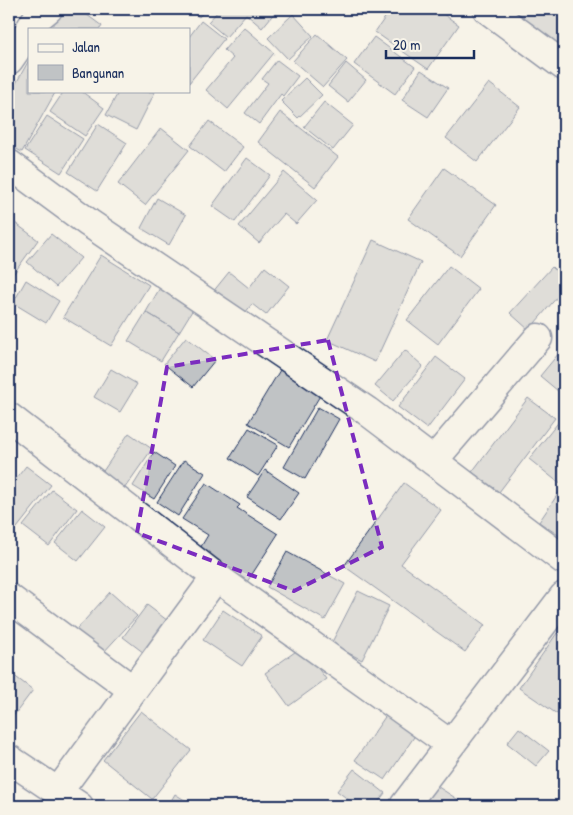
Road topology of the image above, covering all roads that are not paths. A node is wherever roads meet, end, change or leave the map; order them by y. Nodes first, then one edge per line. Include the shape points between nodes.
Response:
1 (48, 9) edge
2 (487, 9) edge
3 (31, 28) edge
4 (28, 33) edge
5 (9, 60) edge
6 (564, 66) edge
7 (9, 164) edge
8 (538, 338) dead end
9 (9, 417) edge
10 (433, 461) junction
11 (564, 560) edge
12 (216, 577) junction
13 (564, 596) edge
14 (9, 598) edge
15 (133, 690) junction
16 (450, 744) junction
17 (9, 759) edge
18 (68, 799) edge
19 (404, 806) edge

1 - 3 street
2 - 6 street
4 - 5 street
7 - 10 street via 89,223 367,411
8 - 10 street
9 - 12 street
10 - 11 street
12 - 15 street
12 - 16 street
13 - 16 street
14 - 15 street
15 - 18 street
16 - 19 street
17 - 18 street

